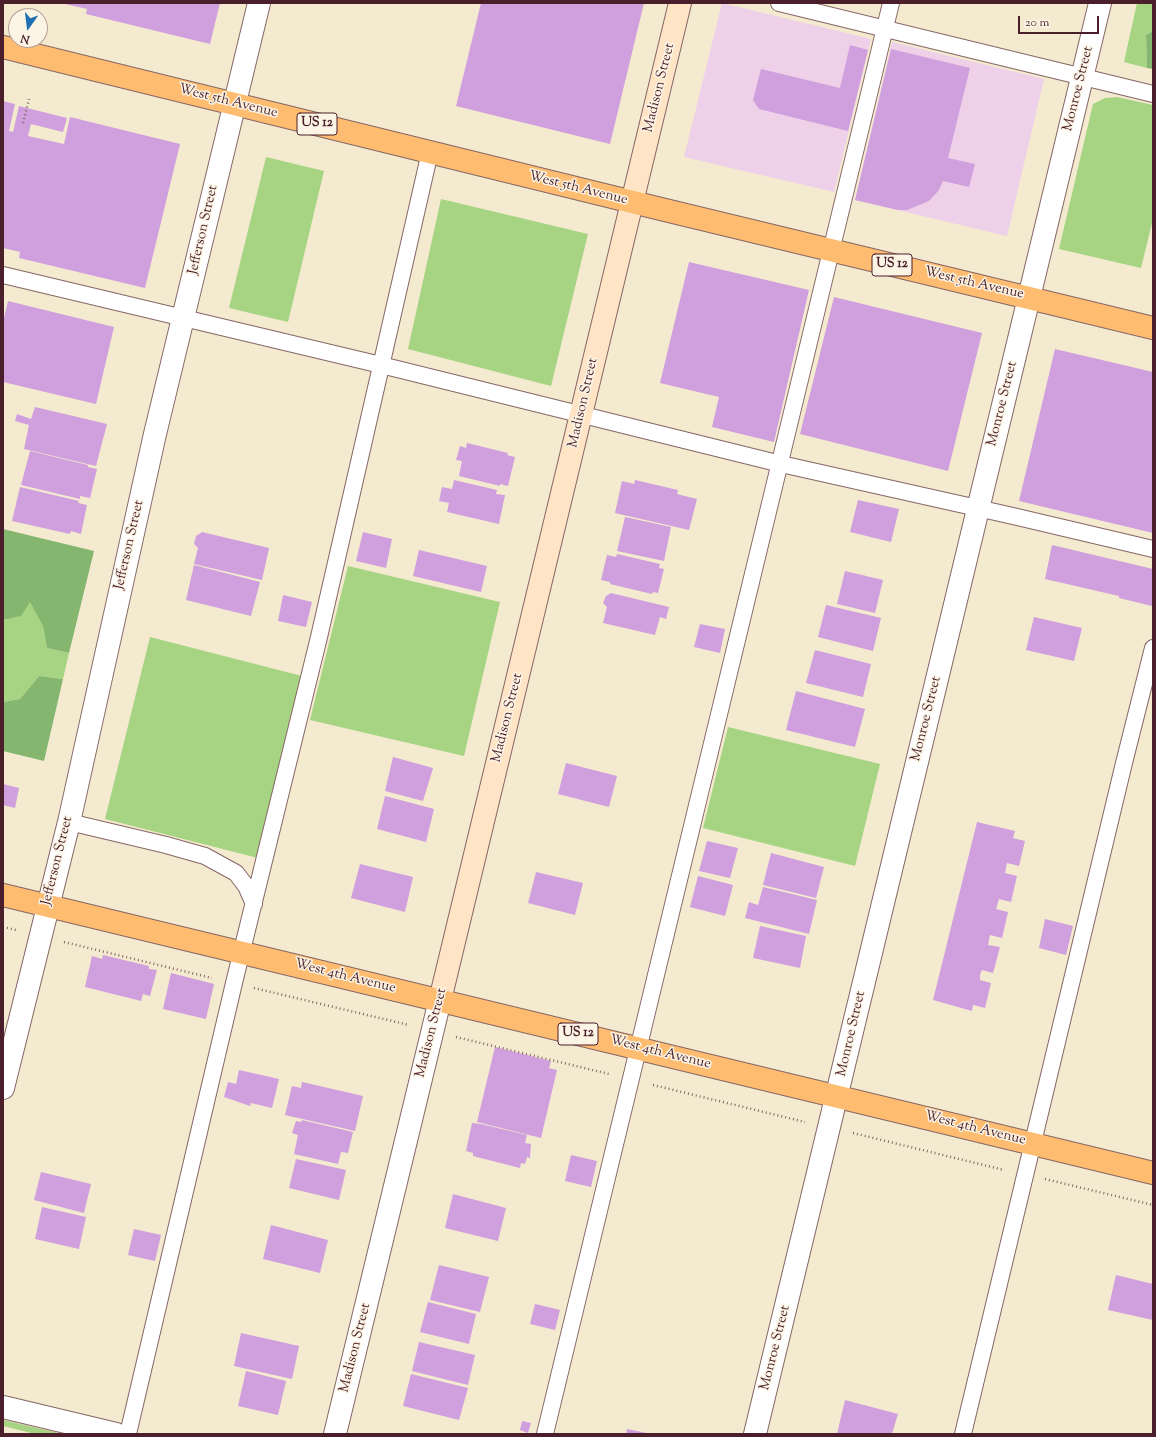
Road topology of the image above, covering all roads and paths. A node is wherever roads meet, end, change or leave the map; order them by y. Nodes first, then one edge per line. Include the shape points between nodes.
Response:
1 (259, 3) edge
2 (680, 3) edge
3 (779, 3) edge
4 (891, 3) edge
5 (1100, 3) edge
6 (885, 29) junction
7 (3, 47) edge
8 (1082, 76) junction
9 (1153, 94) edge
10 (29, 99) dead end
11 (235, 104) junction
12 (23, 123) dead end
13 (430, 152) junction
14 (632, 202) junction
15 (832, 250) junction
16 (3, 275) edge
17 (1029, 297) junction
18 (183, 318) junction
19 (1153, 328) edge
20 (381, 365) junction
21 (581, 415) junction
22 (781, 464) junction
23 (978, 509) junction
24 (1153, 549) edge
25 (1153, 648) edge
26 (68, 822) junction
27 (3, 895) edge
28 (254, 904) junction
29 (47, 905) junction
30 (3, 927) edge
31 (21, 932) dead end
32 (242, 952) junction
33 (440, 1000) junction
34 (637, 1048) junction
35 (3, 1088) edge
36 (837, 1096) junction
37 (850, 1132) dead end
38 (1033, 1144) junction
39 (1153, 1173) edge
40 (1025, 1175) junction
41 (1153, 1205) edge
42 (3, 1407) edge
43 (116, 1434) edge
44 (128, 1434) edge
45 (336, 1434) edge
46 (545, 1434) edge
47 (754, 1434) edge
48 (963, 1434) edge

1 - 11 street, Jefferson Street
2 - 14 street, Madison Street
3 - 6 lane
4 - 6 lane
5 - 8 street, Monroe Street
6 - 8 lane
6 - 15 lane
7 - 11 main road, West 5th Avenue / US 12
8 - 9 lane
8 - 17 street, Monroe Street
10 - 12 path
11 - 13 main road, West 5th Avenue / US 12
11 - 18 street, Jefferson Street
13 - 14 main road, West 5th Avenue / US 12
13 - 20 lane
14 - 15 main road, West 5th Avenue / US 12
14 - 21 street, Madison Street
15 - 17 main road, West 5th Avenue / US 12
15 - 22 lane
16 - 18 lane
17 - 19 main road, West 5th Avenue / US 12
17 - 23 street, Monroe Street
18 - 20 lane
18 - 26 street, Jefferson Street
20 - 21 lane
20 - 28 lane via 319,637
21 - 22 lane
21 - 33 street, Madison Street
22 - 23 lane
22 - 34 lane
23 - 24 lane
23 - 36 street, Monroe Street
25 - 38 lane
26 - 28 lane via 205,856 236,873 246,886
26 - 29 street, Jefferson Street
27 - 29 main road, West 4th Avenue / US 12
28 - 32 lane
29 - 32 main road, West 4th Avenue / US 12
29 - 35 street, Jefferson Street
30 - 31 path
32 - 33 main road, West 4th Avenue / US 12
32 - 44 lane
33 - 34 main road, West 4th Avenue / US 12
33 - 45 street, Madison Street
34 - 36 main road, West 4th Avenue / US 12
34 - 46 lane
36 - 38 main road, West 4th Avenue / US 12
36 - 47 street, Monroe Street
37 - 40 path
38 - 39 main road, West 4th Avenue / US 12
38 - 40 lane
40 - 41 path
40 - 48 lane
42 - 43 street

